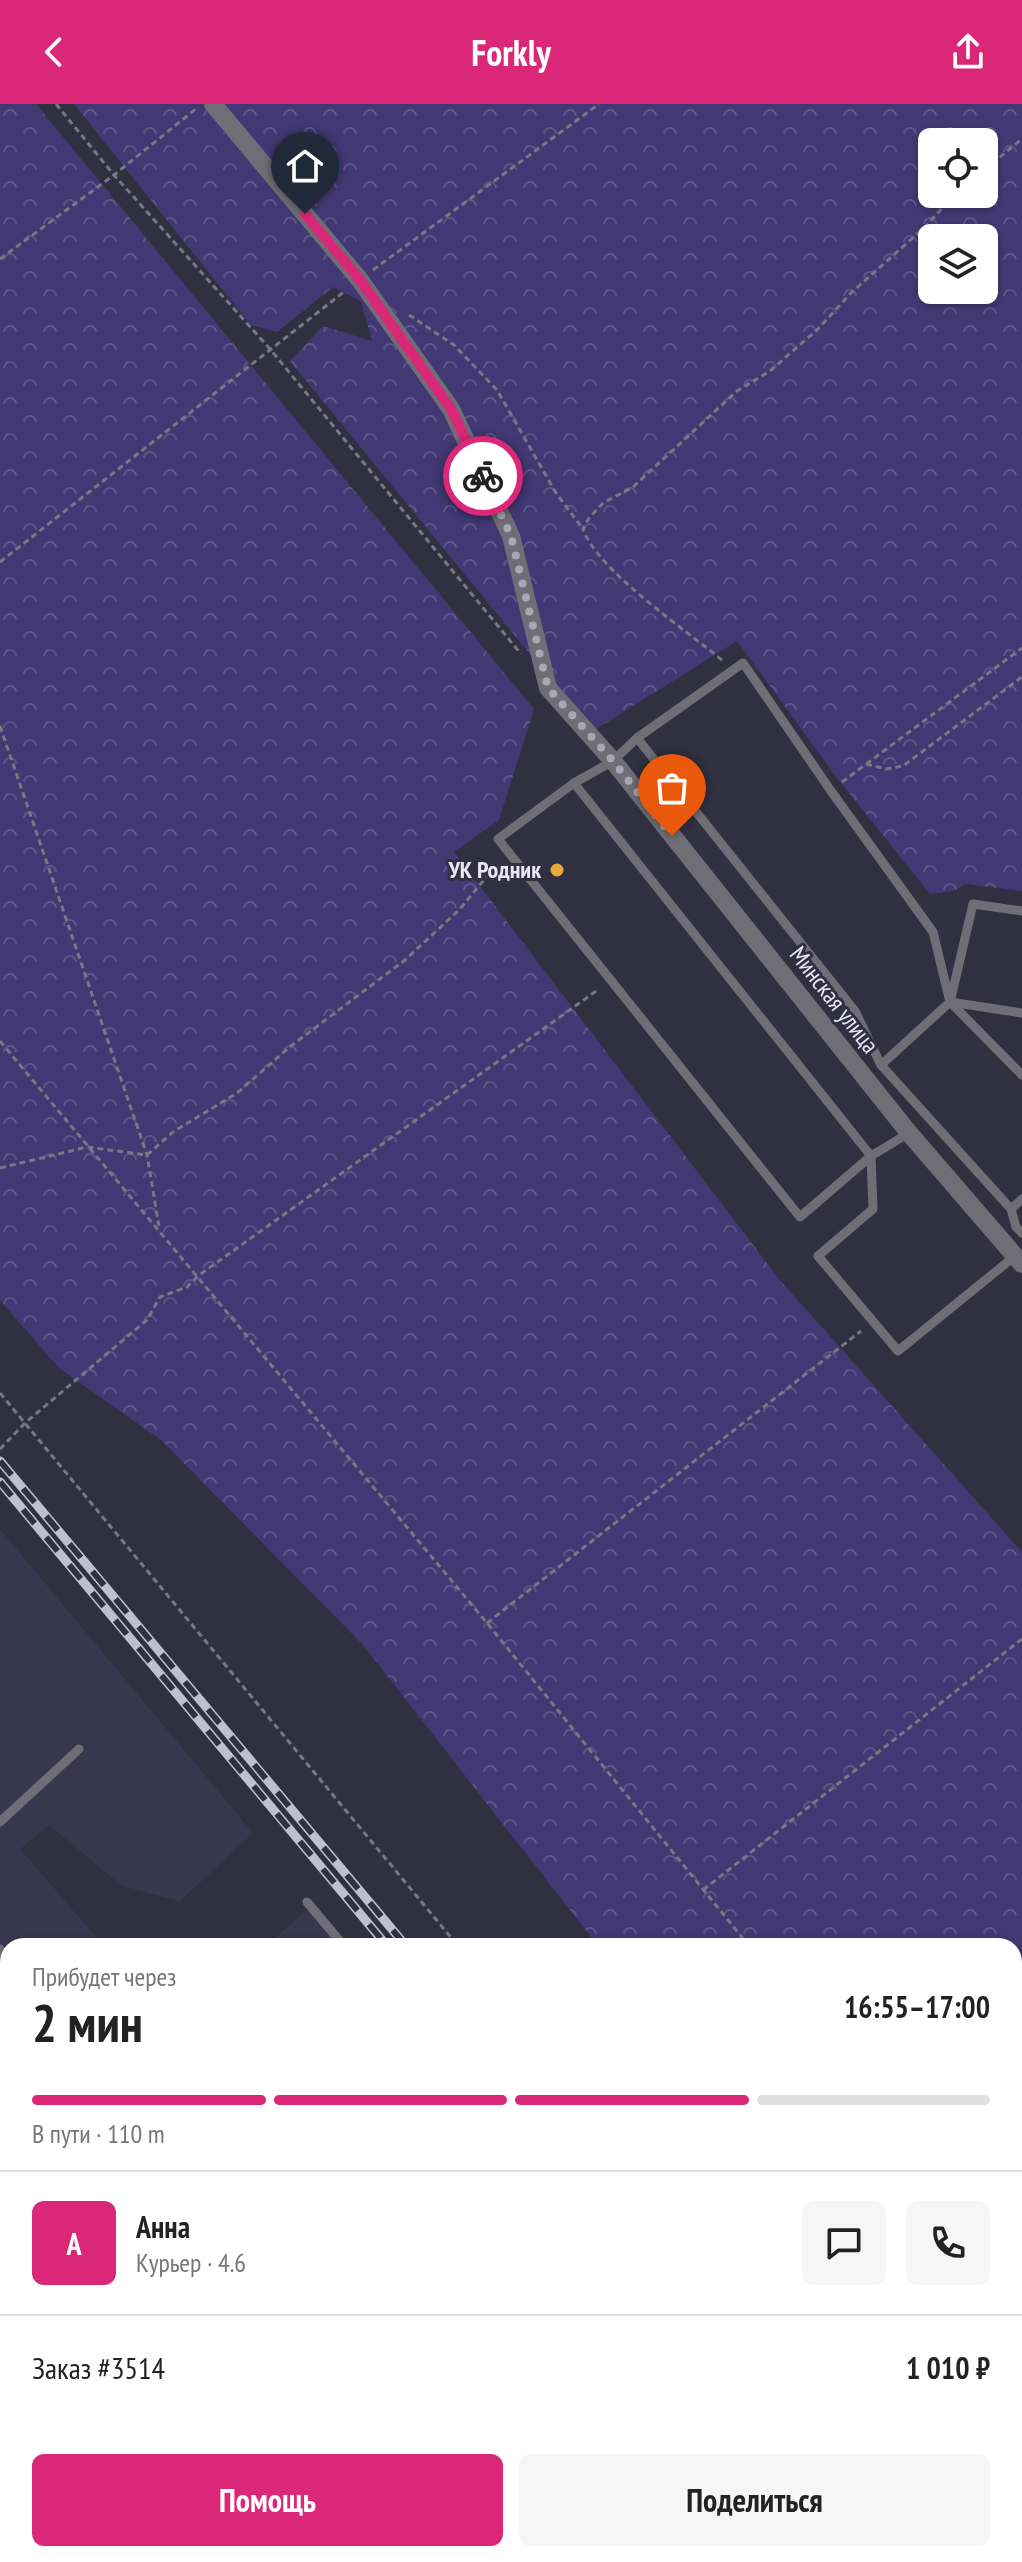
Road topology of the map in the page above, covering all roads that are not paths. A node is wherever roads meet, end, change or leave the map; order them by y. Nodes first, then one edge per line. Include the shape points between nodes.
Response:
1 (213, 104) edge
2 (637, 738) junction
3 (613, 761) junction
4 (574, 783) junction
5 (1022, 911) edge
6 (950, 1002) junction
7 (1022, 1013) edge
8 (881, 1065) junction
9 (1022, 1075) edge
10 (909, 1133) junction
11 (871, 1156) junction
12 (1022, 1199) edge
13 (1011, 1209) junction
14 (1022, 1233) edge
15 (1018, 1260) edge
16 (79, 1749) dead end
17 (0, 1822) edge
18 (307, 1902) dead end
19 (337, 1938) edge

1 - 3 street, Минская улица via 360,280 451,409 511,536 548,688
2 - 3 lane
2 - 6 lane via 743,663 933,932
2 - 8 lane via 855,1011
3 - 4 lane
3 - 10 street, Минская улица
4 - 11 lane
4 - 11 lane via 498,839 800,1217
5 - 6 lane via 973,904
6 - 7 lane
6 - 8 lane
6 - 9 lane
8 - 13 lane
10 - 11 lane
10 - 15 street, Минская улица
11 - 15 lane via 873,1209 818,1256 898,1351
12 - 13 lane
13 - 14 lane
16 - 17 lane
18 - 19 lane

